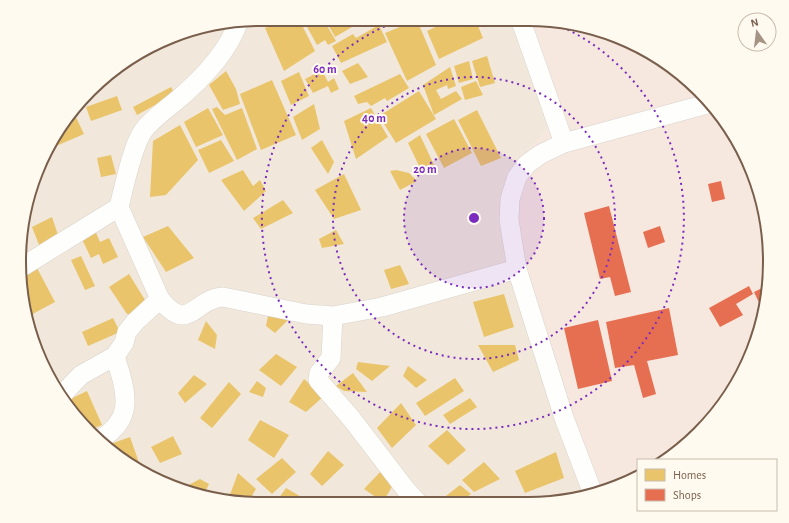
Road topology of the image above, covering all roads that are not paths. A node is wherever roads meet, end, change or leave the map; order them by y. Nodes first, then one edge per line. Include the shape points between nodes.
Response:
1 (523, 26) edge
2 (236, 28) edge
3 (704, 105) edge
4 (564, 143) junction
5 (119, 206) junction
6 (26, 264) edge
7 (517, 269) junction
8 (160, 299) junction
9 (333, 316) junction
10 (115, 356) junction
11 (66, 391) edge
12 (104, 437) edge
13 (591, 488) edge
14 (412, 497) edge

1 - 4 street
2 - 5 street via 232,39 198,82 142,132
3 - 4 street
4 - 7 street via 527,164 517,177 510,199 509,220
5 - 6 street
5 - 8 street
7 - 9 street via 382,308
7 - 13 street via 564,418
8 - 9 street via 168,309 181,316 189,314 210,300 223,297 306,314
8 - 10 street via 134,322
9 - 14 street via 331,358 319,373 318,380
10 - 11 street via 81,375
10 - 12 street via 125,388 125,409 118,426

